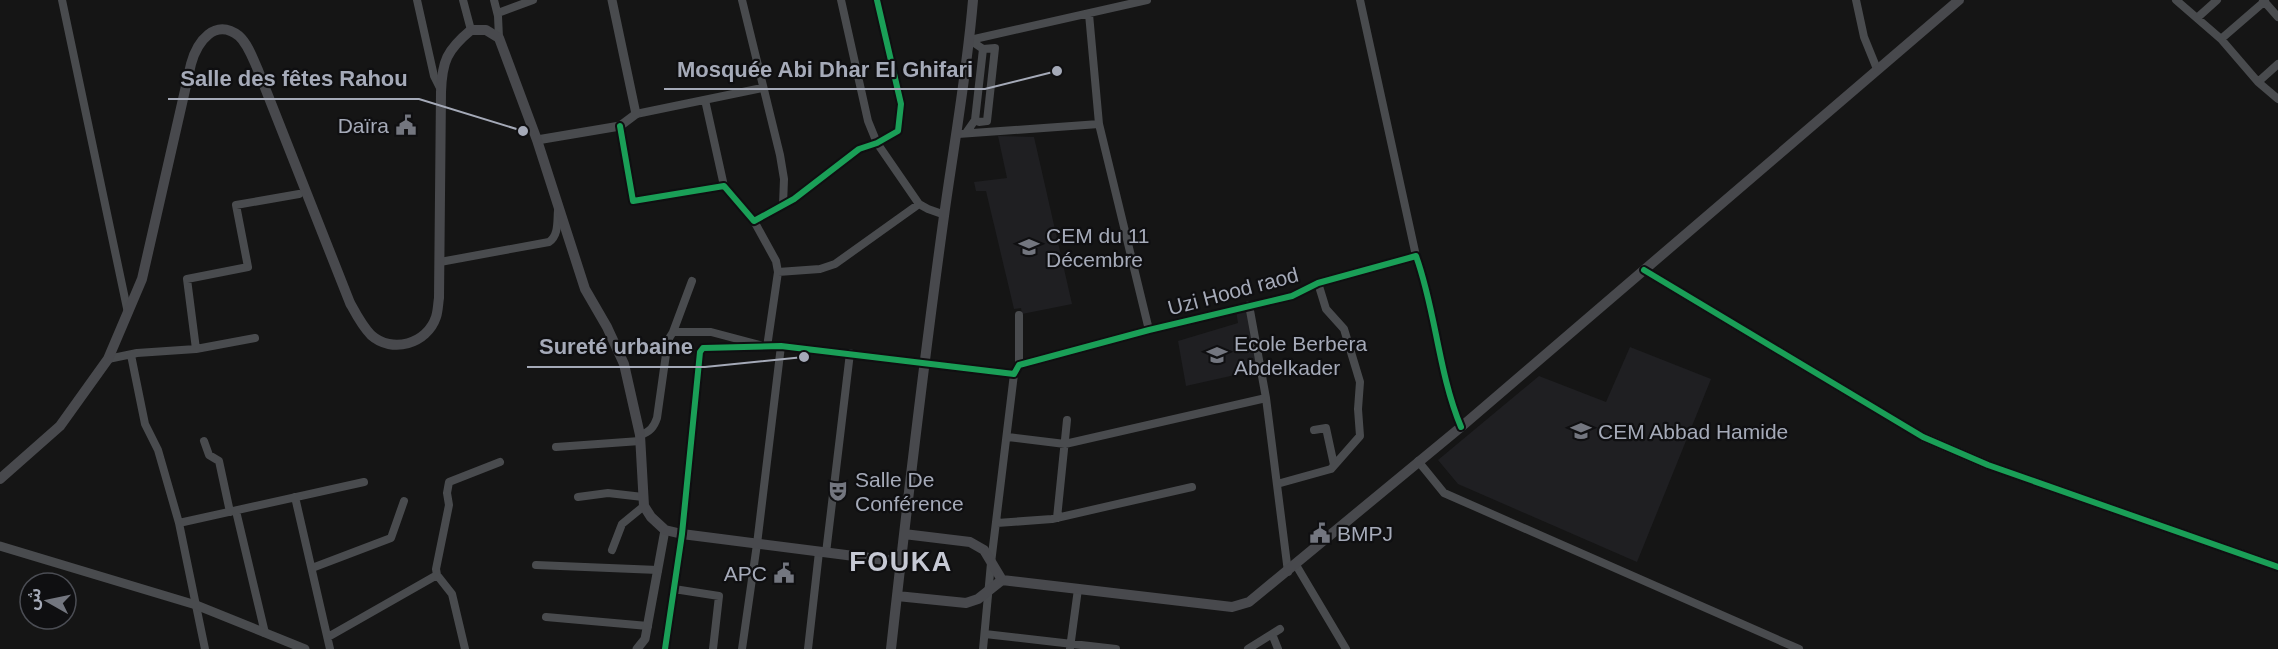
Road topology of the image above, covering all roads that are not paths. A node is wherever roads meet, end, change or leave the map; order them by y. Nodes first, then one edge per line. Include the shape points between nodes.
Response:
1 (62, 0) edge
2 (417, 0) edge
3 (463, 0) edge
4 (494, 0) edge
5 (532, 0) edge
6 (612, 0) edge
7 (742, 0) edge
8 (841, 0) edge
9 (877, 0) edge
10 (973, 0) edge
11 (1147, 0) edge
12 (1360, 0) edge
13 (1856, 0) edge
14 (1959, 0) edge
15 (2176, 0) edge
16 (2217, 0) edge
17 (2264, 1) edge
18 (515, 3) edge
19 (498, 13) junction
20 (1089, 14) junction
21 (2278, 17) edge
22 (2197, 18) junction
23 (471, 30) junction
24 (499, 38) junction
25 (2222, 39) junction
26 (970, 40) junction
27 (983, 49) junction
28 (2278, 64) edge
29 (1877, 69) junction
30 (2258, 82) junction
31 (762, 88) junction
32 (441, 90) junction
33 (2278, 99) edge
34 (705, 100) junction
35 (636, 114) junction
36 (975, 120) junction
37 (1100, 124) junction
38 (620, 126) junction
39 (962, 133) junction
40 (537, 140) junction
41 (877, 143) junction
42 (724, 186) junction
43 (299, 194) dead end
44 (919, 204) junction
45 (558, 205) junction
46 (783, 206) junction
47 (945, 215) junction
48 (754, 221) junction
49 (1416, 256) junction
50 (440, 262) junction
51 (1644, 270) junction
52 (778, 272) junction
53 (692, 281) dead end
54 (1318, 283) junction
55 (1250, 305) junction
56 (128, 314) junction
57 (1019, 315) dead end
58 (1149, 330) junction
59 (674, 332) junction
60 (255, 338) dead end
61 (781, 346) junction
62 (766, 347) junction
63 (196, 349) junction
64 (850, 353) junction
65 (131, 355) junction
66 (108, 359) junction
67 (926, 363) junction
68 (1019, 365) junction
69 (1014, 374) junction
70 (1266, 398) junction
71 (1067, 420) dead end
72 (1461, 427) junction
73 (1314, 430) dead end
74 (1008, 437) junction
75 (640, 438) junction
76 (204, 441) dead end
77 (1065, 444) junction
78 (556, 447) dead end
79 (1418, 461) junction
80 (500, 462) dead end
81 (1334, 465) junction
82 (0, 479) edge
83 (364, 482) dead end
84 (1278, 484) junction
85 (1192, 487) dead end
86 (295, 497) junction
87 (578, 497) dead end
88 (404, 501) dead end
89 (643, 501) junction
90 (233, 511) junction
91 (1057, 518) junction
92 (997, 523) junction
93 (179, 524) junction
94 (665, 530) junction
95 (682, 534) junction
96 (904, 534) junction
97 (758, 544) junction
98 (0, 546) edge
99 (612, 550) dead end
100 (823, 552) junction
101 (901, 562) junction
102 (991, 563) junction
103 (536, 565) dead end
104 (2278, 567) edge
105 (312, 568) junction
106 (1292, 569) junction
107 (658, 570) junction
108 (437, 575) junction
109 (1002, 580) junction
110 (674, 589) junction
111 (1078, 589) junction
112 (988, 591) junction
113 (897, 596) junction
114 (196, 605) junction
115 (546, 617) dead end
116 (648, 626) junction
117 (265, 633) junction
118 (985, 634) junction
119 (328, 637) junction
120 (1070, 646) edge
121 (205, 649) edge
122 (305, 649) edge
123 (330, 649) edge
124 (465, 649) edge
125 (637, 649) edge
126 (665, 649) edge
127 (712, 649) edge
128 (742, 649) edge
129 (808, 649) edge
130 (891, 649) edge
131 (983, 649) edge
132 (1116, 649) edge
133 (1248, 649) edge
134 (1278, 649) edge
135 (1346, 649) edge
136 (1799, 649) edge

1 - 56 street
2 - 32 street via 434,76
3 - 23 street
4 - 19 street
5 - 18 street
6 - 35 street
7 - 31 street
8 - 41 street via 868,120
9 - 41 street via 901,104 898,131
10 - 26 main road
11 - 20 street
12 - 49 street
13 - 29 street via 1864,37
14 - 29 main road
15 - 22 street
16 - 22 street
17 - 21 street
17 - 25 street
18 - 19 street
19 - 24 street
20 - 26 street
20 - 37 street
22 - 25 street
23 - 24 main road via 486,30
23 - 32 main road via 456,41 446,56
24 - 40 main road
25 - 30 street
26 - 27 street
26 - 39 main road
27 - 36 street
27 - 36 street via 995,48 987,121
28 - 30 street
29 - 51 main road
30 - 33 street
31 - 34 street
31 - 46 street via 784,179
32 - 50 main road
34 - 35 street
34 - 42 street
35 - 38 street
36 - 39 street
37 - 39 street
37 - 58 street
38 - 40 street
38 - 42 street via 633,201
39 - 47 main road
40 - 45 main road
41 - 44 street
41 - 46 street via 859,149
42 - 48 street
43 - 63 street via 236,205 248,267 187,279
44 - 47 street
44 - 52 street via 835,264
45 - 50 street via 556,234 549,242
45 - 75 main road via 585,289 624,364
46 - 48 street
47 - 67 main road
48 - 52 street
49 - 54 street, Uzi Hood raod
49 - 72 street via 1451,403
50 - 56 main road via 436,318 426,333 404,345 381,343 370,334 345,293 251,55 239,36 223,30 204,37 193,56 142,279
51 - 72 main road
51 - 104 street via 1923,437 1988,465
52 - 62 street
53 - 59 street
54 - 55 street, Uzi Hood raod via 1292,296
54 - 81 street via 1326,309 1344,329 1360,382 1360,436
55 - 58 street, Uzi Hood raod
55 - 70 street
56 - 66 main road
57 - 68 street
58 - 68 street, Uzi Hood raod
59 - 62 street via 711,332
59 - 75 street via 668,340 657,418
60 - 63 street
61 - 62 street
61 - 64 street
61 - 97 street
62 - 95 street via 703,348 700,352
63 - 65 street
64 - 67 street
64 - 100 street
65 - 66 street
65 - 93 street via 145,424 158,450
66 - 82 main road via 60,426
67 - 69 street
67 - 96 main road
68 - 69 street
69 - 74 street
70 - 77 street
70 - 84 street
71 - 77 street
72 - 79 main road
73 - 81 street via 1326,428
74 - 77 street
74 - 92 street
75 - 78 street
75 - 89 main road
76 - 90 street via 209,455 219,461
77 - 91 street
79 - 106 main road
79 - 136 street via 1444,493
80 - 108 street via 449,482
81 - 84 street
83 - 86 street
84 - 106 street
85 - 91 street
86 - 90 street
86 - 105 street
87 - 89 street via 608,493
88 - 105 street via 391,538
89 - 94 main road via 651,517
89 - 99 street via 622,524
90 - 93 street
90 - 117 street
91 - 92 street
92 - 102 street
93 - 114 street
94 - 95 main road
94 - 107 street
95 - 97 main road
95 - 110 street
96 - 101 main road
96 - 102 main road via 970,542 984,550
97 - 100 main road
97 - 128 street
98 - 114 street
100 - 101 main road
100 - 129 street
101 - 113 main road
102 - 109 main road
102 - 112 street
103 - 107 street
105 - 119 street
106 - 111 main road via 1249,602 1232,607
106 - 135 street
107 - 116 street
108 - 119 street
108 - 124 street via 452,594
109 - 111 main road
109 - 112 main road
110 - 126 street
110 - 127 street via 719,596
111 - 120 street
112 - 113 main road via 966,603
112 - 118 street
113 - 130 main road
114 - 117 street
114 - 121 street
115 - 116 street
116 - 125 street
117 - 122 street
118 - 120 street
118 - 131 street
119 - 123 street
120 - 132 street
133 - 134 street via 1276,632

